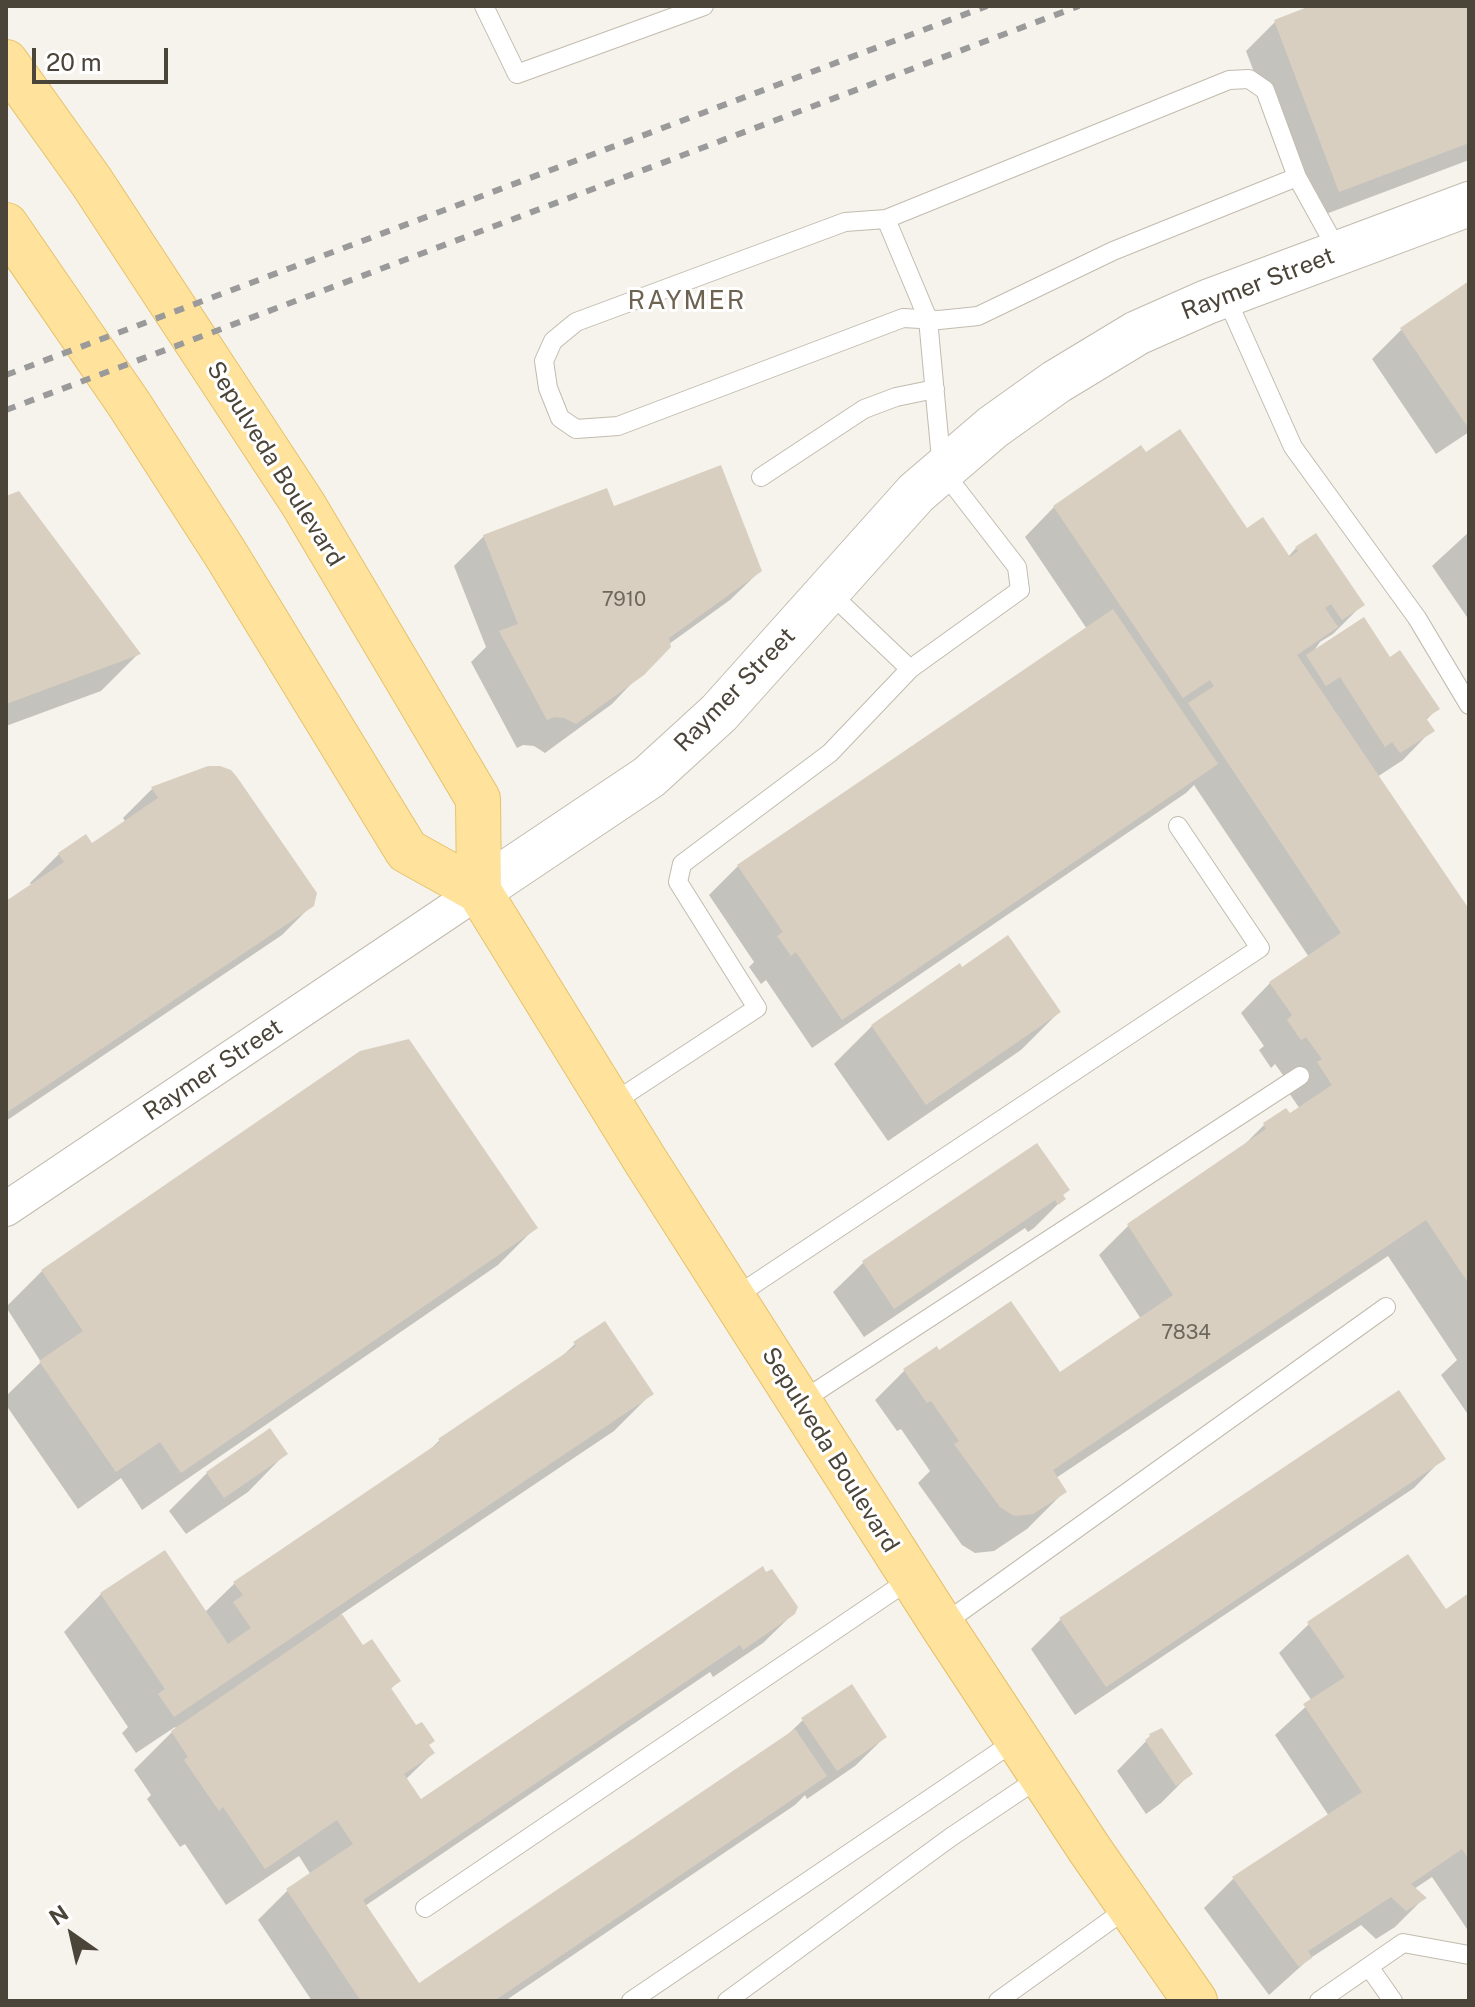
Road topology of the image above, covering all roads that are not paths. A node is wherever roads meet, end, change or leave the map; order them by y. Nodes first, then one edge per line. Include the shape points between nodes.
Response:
1 (484, 6) edge
2 (704, 6) edge
3 (6, 62) edge
4 (1297, 177) junction
5 (1469, 204) edge
6 (886, 219) junction
7 (6, 225) edge
8 (1339, 253) junction
9 (1225, 295) junction
10 (928, 319) junction
11 (935, 389) junction
12 (942, 470) junction
13 (761, 477) dead end
14 (829, 592) junction
15 (910, 669) junction
16 (1469, 705) edge
17 (1178, 826) dead end
18 (479, 891) junction
19 (1300, 1076) dead end
20 (611, 1104) junction
21 (6, 1209) edge
22 (733, 1298) junction
23 (1386, 1307) dead end
24 (800, 1402) junction
25 (912, 1578) junction
26 (942, 1625) junction
27 (1018, 1739) junction
28 (1042, 1776) junction
29 (1129, 1907) junction
30 (425, 1908) dead end
31 (1469, 1955) edge
32 (1369, 1967) junction
33 (631, 2001) edge
34 (727, 2001) edge
35 (998, 2001) edge
36 (1195, 2001) edge
37 (1319, 2001) edge
38 (1393, 2001) edge

1 - 2 lane via 517,74
3 - 18 main road, Sepulveda Boulevard via 91,181 295,493 478,799
4 - 6 lane via 1265,90 1249,79 1229,80
4 - 8 lane
4 - 10 lane via 1113,251 978,316
5 - 8 street, Raymer Street
6 - 10 lane
6 - 10 lane via 845,222 576,322 553,341 544,361 560,418 576,429 618,426 903,318
7 - 18 main road, Sepulveda Boulevard via 225,553 407,851
8 - 9 street, Raymer Street
9 - 12 street, Raymer Street via 1137,333 1056,382
9 - 16 lane via 1293,447 1417,618
10 - 11 lane
11 - 12 lane
11 - 13 lane via 864,409
12 - 14 street, Raymer Street
12 - 15 lane via 1017,567 1020,590
14 - 15 lane
14 - 18 street, Raymer Street via 719,713 649,777
15 - 20 lane via 830,753 682,864 678,882 757,1008
17 - 22 lane via 1260,948
18 - 20 main road, Sepulveda Boulevard
18 - 21 street, Raymer Street
19 - 24 lane
20 - 22 main road, Sepulveda Boulevard
22 - 24 main road, Sepulveda Boulevard
23 - 26 lane
24 - 25 main road, Sepulveda Boulevard
25 - 26 main road, Sepulveda Boulevard
25 - 30 lane
26 - 27 main road, Sepulveda Boulevard
27 - 28 main road, Sepulveda Boulevard
27 - 33 lane
28 - 29 main road, Sepulveda Boulevard
28 - 34 lane
29 - 35 lane
29 - 36 main road, Sepulveda Boulevard
31 - 32 lane via 1403,1943
32 - 37 lane
32 - 38 lane

